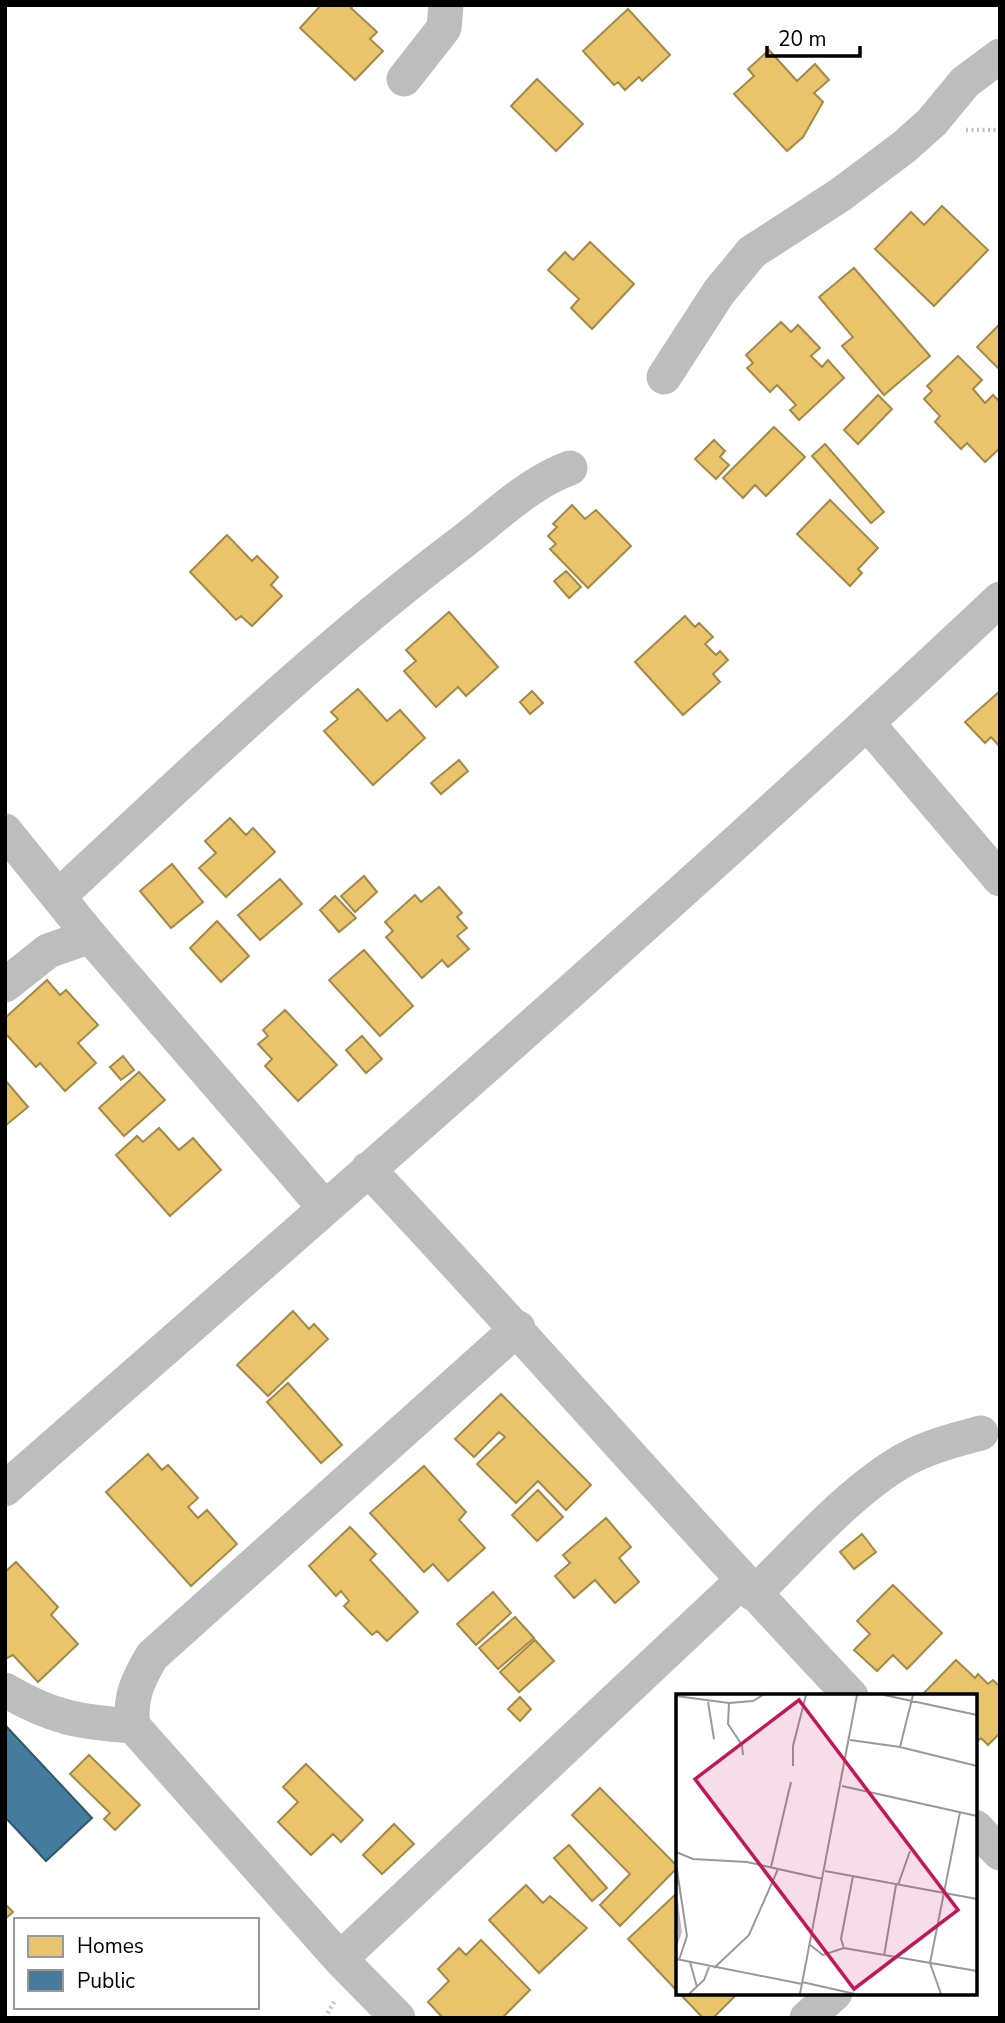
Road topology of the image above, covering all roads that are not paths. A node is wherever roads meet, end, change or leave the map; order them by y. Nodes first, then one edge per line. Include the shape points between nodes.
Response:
1 (446, 5) edge
2 (1000, 56) edge
3 (404, 79) dead end
4 (664, 377) dead end
5 (570, 468) dead end
6 (1000, 599) edge
7 (868, 724) junction
8 (5, 831) edge
9 (1000, 879) edge
10 (60, 895) junction
11 (90, 936) junction
12 (5, 985) edge
13 (368, 1169) junction
14 (325, 1208) junction
15 (517, 1328) junction
16 (982, 1433) dead end
17 (5, 1489) edge
18 (748, 1588) junction
19 (5, 1690) edge
20 (849, 1694) edge
21 (133, 1726) junction
22 (340, 1959) junction
23 (833, 1995) edge
24 (398, 2018) edge
25 (807, 2018) edge

1 - 3 street via 443,28
2 - 4 street via 965,82 912,140 746,258
5 - 10 street via 540,482 416,577 251,718
6 - 7 street
7 - 9 street
7 - 13 street
8 - 10 street
10 - 11 street
11 - 12 street via 48,951
11 - 14 street
13 - 14 street
13 - 15 street
14 - 17 street
15 - 18 street
15 - 21 street via 152,1656 134,1688
16 - 18 street via 937,1444 904,1460
18 - 20 street
18 - 22 street
19 - 21 street via 55,1715
21 - 22 street
22 - 24 street
23 - 25 street

